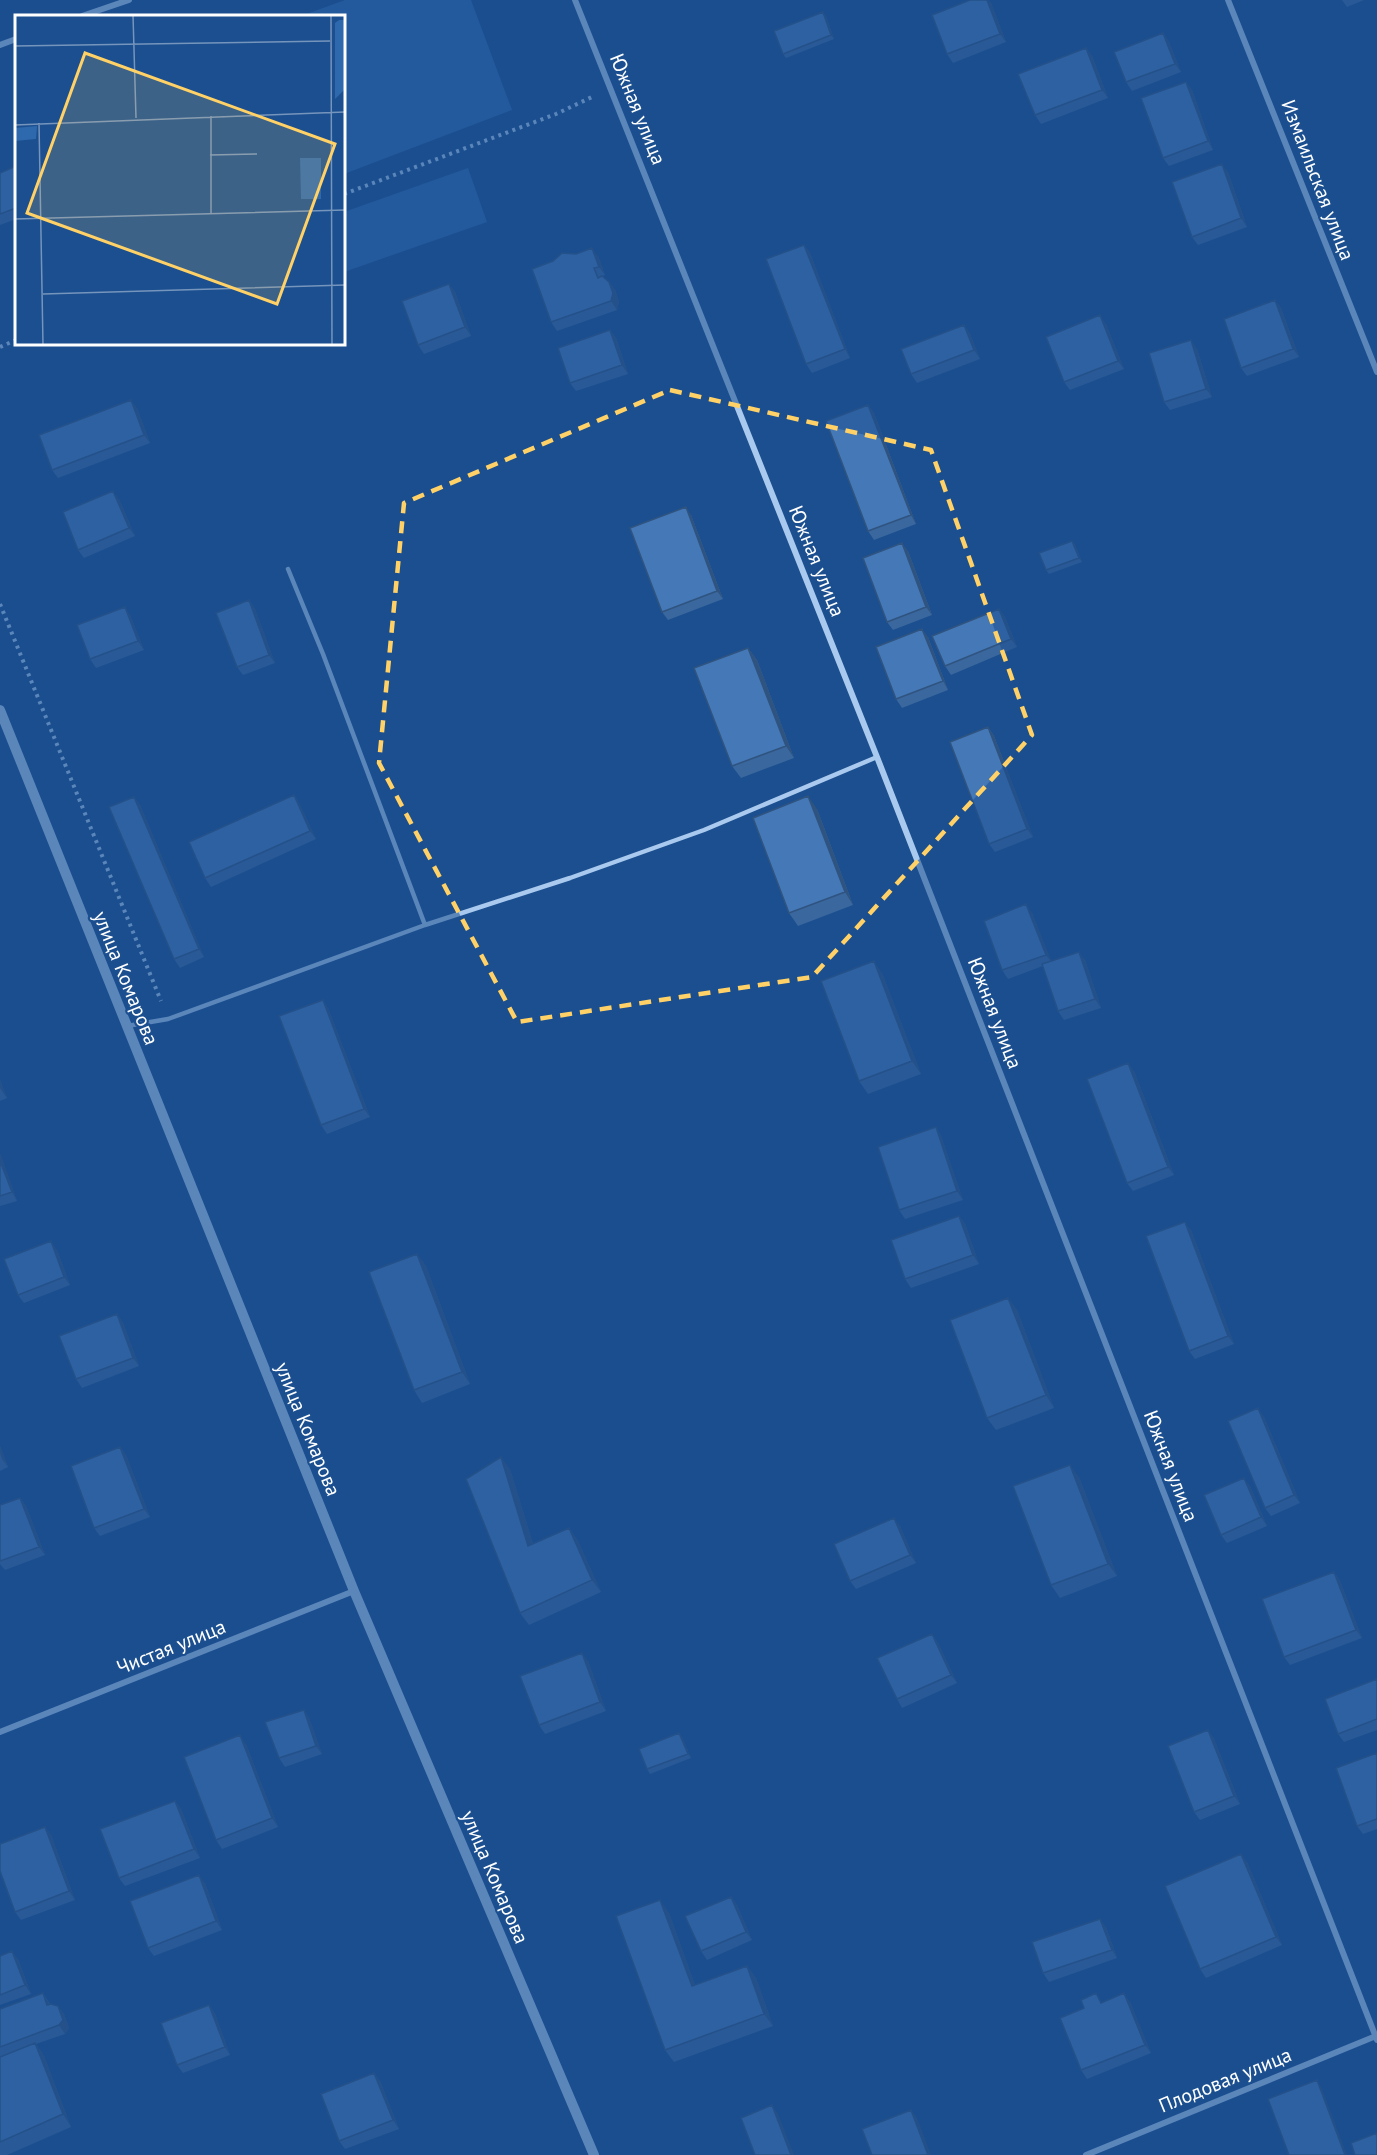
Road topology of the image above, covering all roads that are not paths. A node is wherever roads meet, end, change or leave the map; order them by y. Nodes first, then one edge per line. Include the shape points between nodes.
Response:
1 (129, 0) edge
2 (575, 0) edge
3 (1228, 0) edge
4 (85, 15) edge
5 (15, 39) edge
6 (0, 45) edge
7 (1377, 372) edge
8 (288, 569) dead end
9 (0, 710) edge
10 (877, 757) junction
11 (425, 925) junction
12 (127, 1026) junction
13 (354, 1592) junction
14 (0, 1732) edge
15 (1376, 2037) edge
16 (594, 2155) edge
17 (1086, 2155) edge

1 - 4 street
2 - 10 street, Южная улица
3 - 7 street, Измаильская улица
5 - 6 street
8 - 11 lane
9 - 12 street, улица Комарова
10 - 11 lane via 704,830
10 - 15 street, Южная улица
11 - 12 lane via 168,1019
12 - 13 street, улица Комарова
13 - 14 street, Чистая улица
13 - 16 street, улица Комарова
15 - 17 street, Плодовая улица

